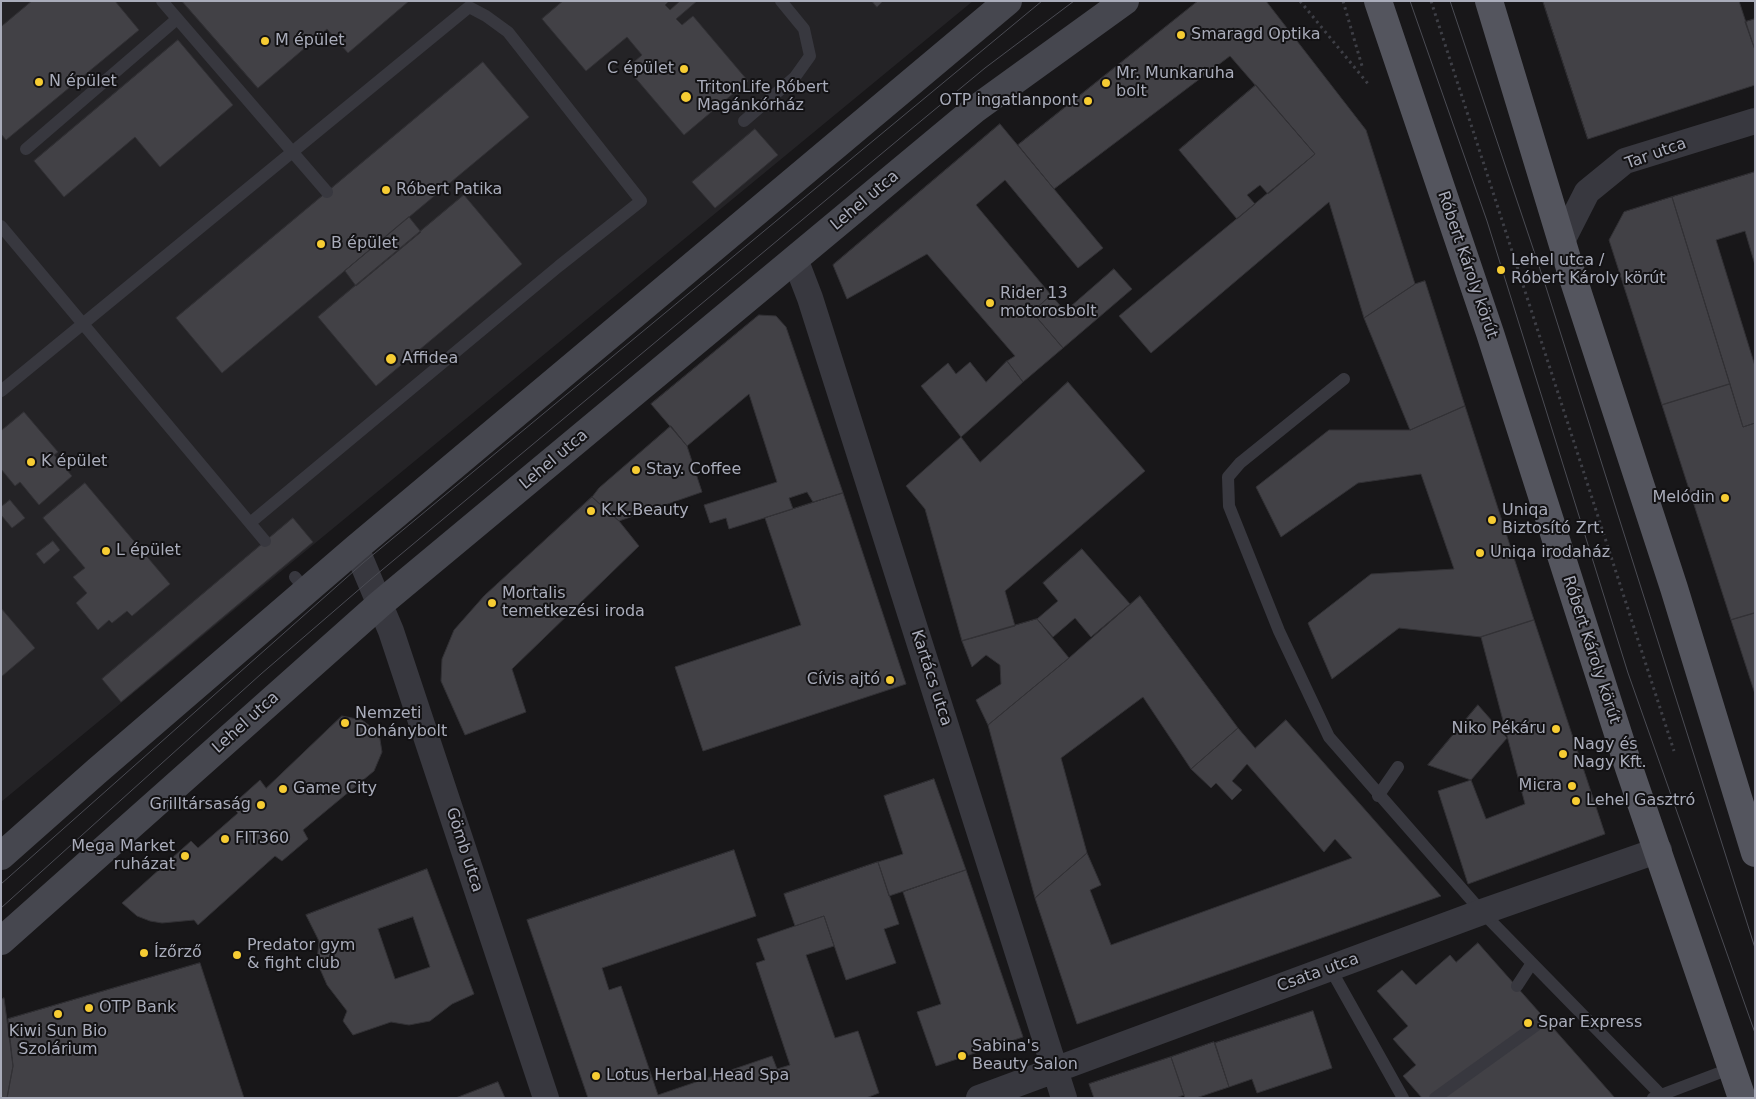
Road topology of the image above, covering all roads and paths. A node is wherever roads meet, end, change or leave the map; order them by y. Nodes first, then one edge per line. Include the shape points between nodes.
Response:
1 (162, 1) edge
2 (781, 1) edge
3 (1008, 1) edge
4 (1125, 1) edge
5 (1300, 1) edge
6 (1343, 1) edge
7 (1378, 1) edge
8 (1431, 1) edge
9 (1489, 1) edge
10 (469, 4) edge
11 (177, 19) junction
12 (1362, 66) dead end
13 (1369, 85) dead end
14 (744, 121) dead end
15 (1755, 121) edge
16 (26, 149) dead end
17 (292, 153) junction
18 (327, 192) dead end
19 (1, 226) edge
20 (1562, 241) junction
21 (795, 259) junction
22 (82, 324) junction
23 (1344, 379) dead end
24 (1, 391) edge
25 (250, 523) junction
26 (265, 541) dead end
27 (356, 548) junction
28 (380, 604) junction
29 (1674, 752) dead end
30 (1398, 767) dead end
31 (1378, 796) junction
32 (1750, 824) edge
33 (1658, 850) junction
34 (1755, 853) edge
35 (1, 856) edge
36 (1482, 912) junction
37 (1, 941) edge
38 (1532, 963) junction
39 (1330, 968) junction
40 (1517, 986) dead end
41 (1538, 1024) dead end
42 (1732, 1068) junction
43 (1056, 1070) junction
44 (1657, 1096) edge
45 (546, 1098) edge
46 (979, 1098) edge
47 (1064, 1098) edge
48 (1403, 1098) edge
49 (1435, 1098) edge
50 (1742, 1098) edge

1 - 11 lane
2 - 14 lane via 804,28 810,56 795,77
3 - 27 main road
4 - 21 main road, Lehel utca via 974,110
5 - 13 path
6 - 12 path
7 - 33 main road, Róbert Károly körút
8 - 29 path
9 - 20 main road
10 - 17 lane
10 - 25 lane via 508,32 640,201
11 - 16 lane
11 - 17 lane
15 - 20 street, Tar utca via 1626,161 1587,192
17 - 18 lane
17 - 22 lane
19 - 22 lane
20 - 32 main road
21 - 28 main road, Lehel utca
21 - 43 street, Kartács utca
22 - 24 lane
22 - 25 lane
23 - 31 lane via 1240,463 1228,477 1229,506 1279,631 1328,737
25 - 26 lane
27 - 28 street, Gömb utca
27 - 35 main road via 301,584
28 - 37 main road, Lehel utca
28 - 45 street, Gömb utca
30 - 31 lane
31 - 36 lane
32 - 34 main road
33 - 36 street, Csata utca
33 - 42 main road, Róbert Károly körút
36 - 38 lane
36 - 39 street, Csata utca
38 - 40 lane
38 - 44 lane
39 - 43 street, Csata utca
39 - 48 lane
41 - 49 lane
42 - 44 lane
42 - 50 main road, Róbert Károly körút
43 - 46 street, Csata utca
43 - 47 street, Kartács utca

